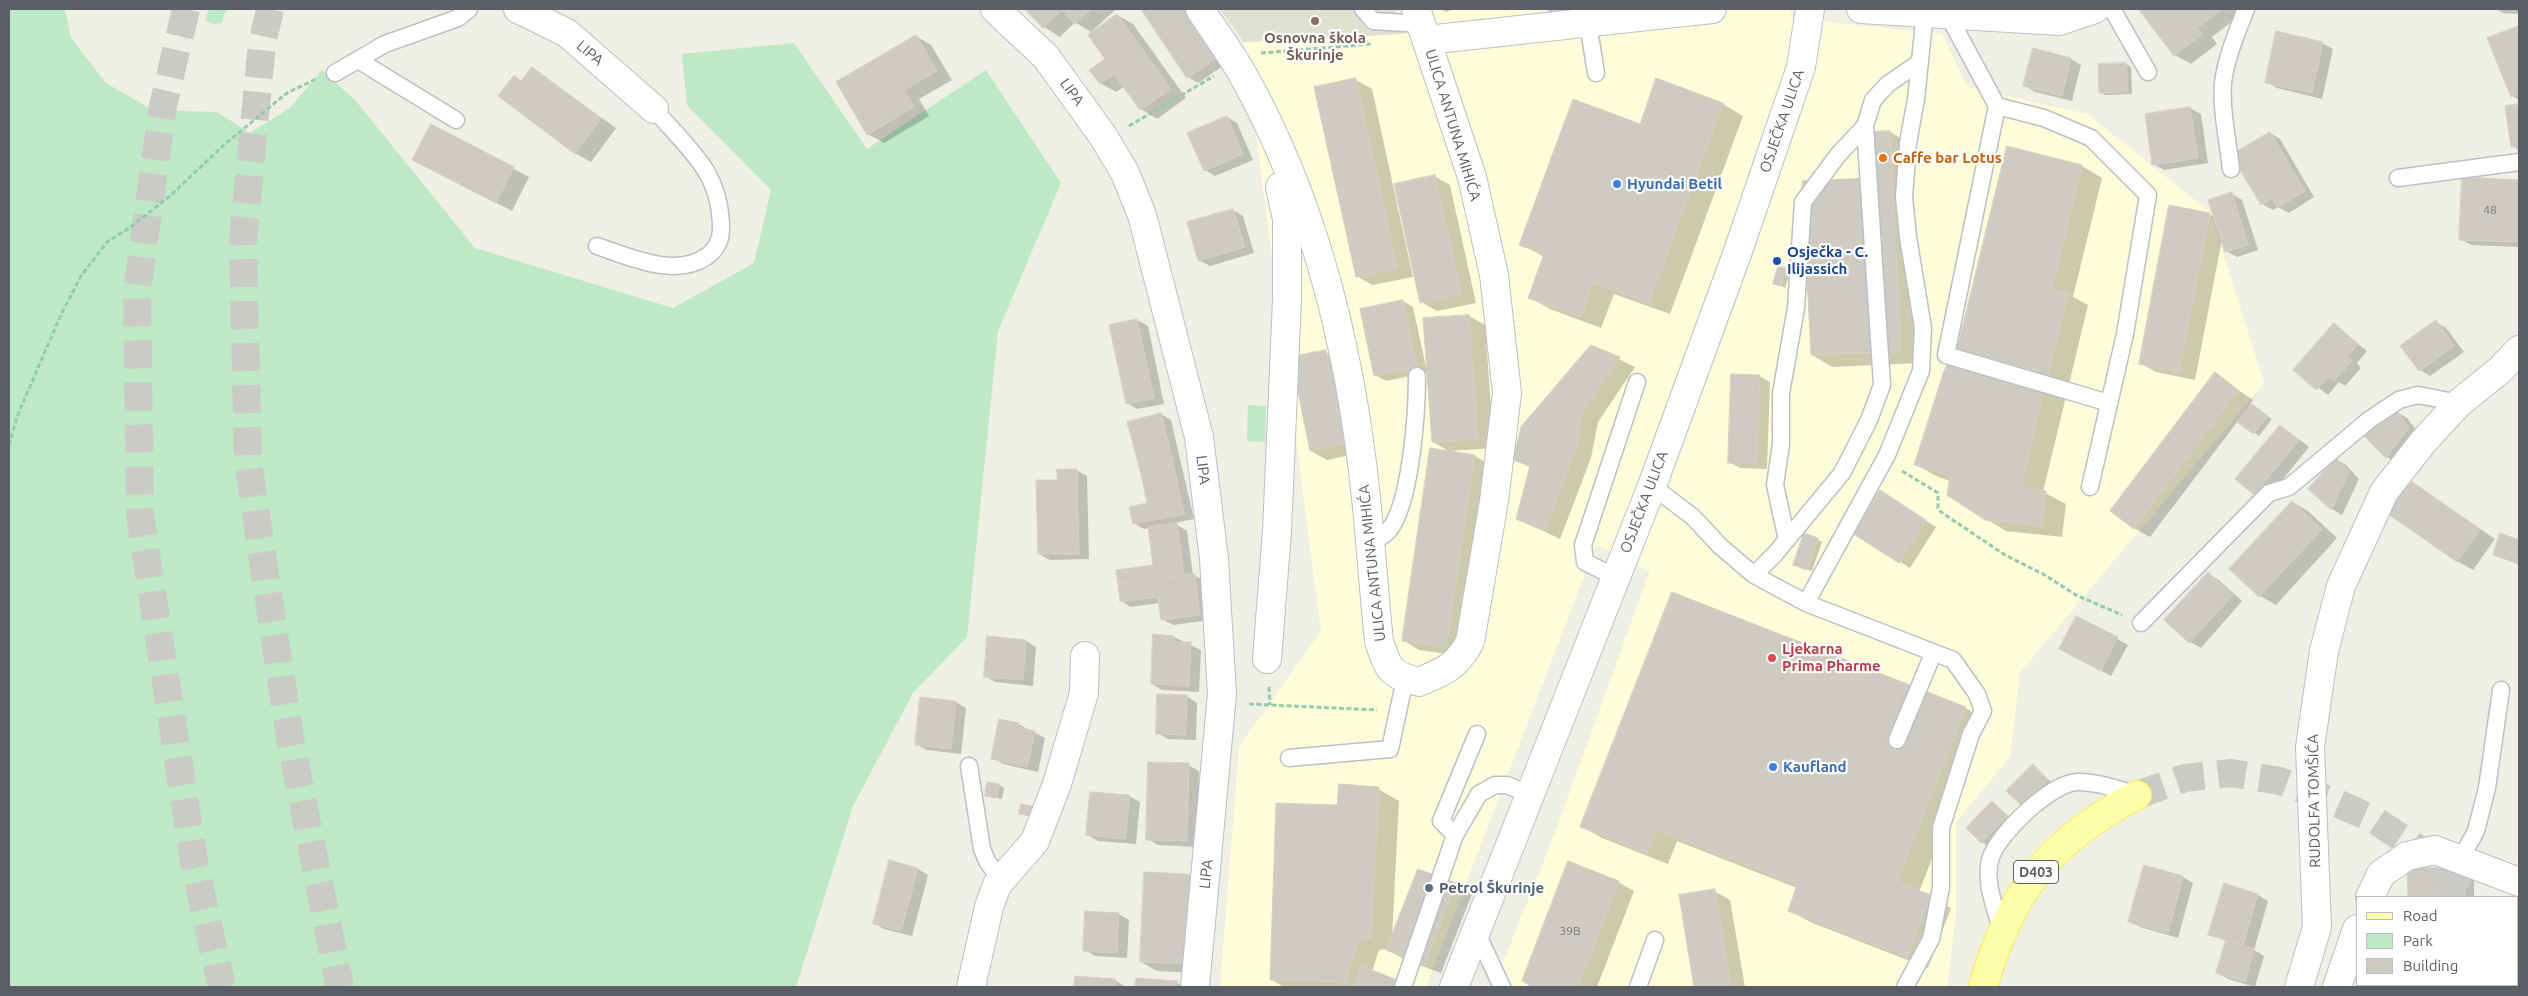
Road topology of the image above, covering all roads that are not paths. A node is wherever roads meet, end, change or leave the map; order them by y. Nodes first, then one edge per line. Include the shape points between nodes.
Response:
1 (469, 9) edge
2 (518, 9) edge
3 (994, 9) edge
4 (1200, 9) edge
5 (1363, 9) edge
6 (1712, 9) edge
7 (1810, 9) edge
8 (1861, 9) edge
9 (2095, 9) edge
10 (2112, 9) edge
11 (2246, 9) edge
12 (1936, 14) junction
13 (1588, 23) junction
14 (1421, 24) edge
15 (358, 60) junction
16 (1920, 62) junction
17 (2148, 72) dead end
18 (335, 73) road end
19 (1596, 73) dead end
20 (1997, 106) junction
21 (654, 109) joint
22 (456, 120) dead end
23 (1865, 126) junction
24 (2519, 162) edge
25 (1288, 169) junction
26 (2231, 169) dead end
27 (2398, 178) dead end
28 (597, 246) dead end
29 (2519, 350) edge
30 (1417, 376) dead end
31 (1637, 382) dead end
32 (2109, 403) junction
33 (2459, 403) junction
34 (1652, 486) junction
35 (2090, 487) dead end
36 (1787, 540) junction
37 (1370, 543) junction
38 (1754, 575) junction
39 (1615, 577) junction
40 (1806, 603) junction
41 (2141, 622) road end
42 (1933, 654) junction
43 (1085, 656) dead end
44 (1267, 659) dead end
45 (1405, 679) junction
46 (2501, 690) dead end
47 (1477, 734) dead end
48 (1897, 740) dead end
49 (1289, 758) dead end
50 (969, 766) dead end
51 (1529, 794) junction
52 (2137, 795) joint
53 (1455, 835) junction
54 (2460, 860) junction
55 (1000, 879) junction
56 (2519, 882) edge
57 (2370, 896) edge
58 (1476, 931) junction
59 (2002, 932) junction
60 (2356, 932) edge
61 (1655, 940) dead end
62 (971, 987) edge
63 (1194, 987) edge
64 (1403, 987) edge
65 (1454, 987) edge
66 (1502, 987) edge
67 (1638, 987) edge
68 (1905, 987) edge
69 (1983, 987) edge
70 (2299, 987) edge
71 (2337, 987) edge

1 - 15 lane via 458,18 385,44
2 - 21 street, LIPA via 566,33
3 - 63 street, LIPA via 1046,57 1103,136 1125,173 1142,215 1199,437 1214,559 1222,694
4 - 25 street, ULICA ANTUNA MIHIĆA via 1244,76
5 - 14 lane via 1373,21
6 - 13 street
7 - 34 street, OSJEČKA ULICA via 1801,67
8 - 12 street
9 - 12 street via 2059,21
10 - 17 lane
11 - 26 lane via 2224,82 2223,107
12 - 16 lane
12 - 20 lane
13 - 14 street
13 - 19 lane
14 - 45 street, ULICA ANTUNA MIHIĆA via 1476,195 1494,275 1507,393 1494,501 1470,642 1461,658 1448,670 1419,682
15 - 18 lane
15 - 22 lane
16 - 23 lane via 1888,84 1873,100
16 - 40 lane via 1904,198 1923,328 1921,371 1884,460
20 - 32 lane via 2044,118 2091,138 2148,194 2125,334
20 - 32 lane via 1946,355
21 - 28 lane via 705,170 716,192 721,238 713,252 694,265 672,266 637,260
23 - 36 lane via 1838,154 1803,202 1796,308 1781,393 1781,444 1775,485
23 - 36 lane via 1882,384 1869,420 1842,473
24 - 27 lane
25 - 37 street, ULICA ANTUNA MIHIĆA via 1325,274 1343,351 1360,449
25 - 44 street via 1279,174 1278,179 1287,219 1287,299 1277,531
29 - 33 street, RUDOLFA TOMŠIĆA
30 - 37 lane via 1413,446 1399,511 1388,531
31 - 39 lane via 1583,546 1585,562
32 - 35 lane
33 - 41 lane via 2418,395 2400,400 2369,420 2289,487 2269,493
33 - 70 street, RUDOLFA TOMŠIĆA via 2384,492 2341,586 2324,651 2310,747 2317,927
34 - 38 lane via 1693,517
34 - 39 street, OSJEČKA ULICA
36 - 38 lane
37 - 45 street, ULICA ANTUNA MIHIĆA via 1379,642 1388,667
38 - 40 lane
39 - 51 street, OSJEČKA ULICA
40 - 42 lane
42 - 48 lane
42 - 68 lane via 1953,660 1977,694 1984,711 1971,734 1941,828 1941,888 1931,939
43 - 55 street via 1084,693 1057,784 1035,841
45 - 49 lane via 1390,749
46 - 54 lane via 2487,788 2476,831
47 - 53 lane via 1441,821
50 - 55 lane via 982,850
51 - 53 lane via 1508,785 1487,789 1479,794
51 - 58 street, OSJEČKA ULICA
52 - 59 main road, D403 via 2106,811 2059,846 2037,870
52 - 59 lane via 2112,787 2077,782 2064,784 2012,826 1991,858 1990,879
53 - 64 lane
54 - 56 street
54 - 57 street via 2435,850 2406,856 2381,874
55 - 62 street via 989,907
58 - 65 street, OSJEČKA ULICA
58 - 66 lane
59 - 69 main road, D403
60 - 71 street
61 - 67 lane

